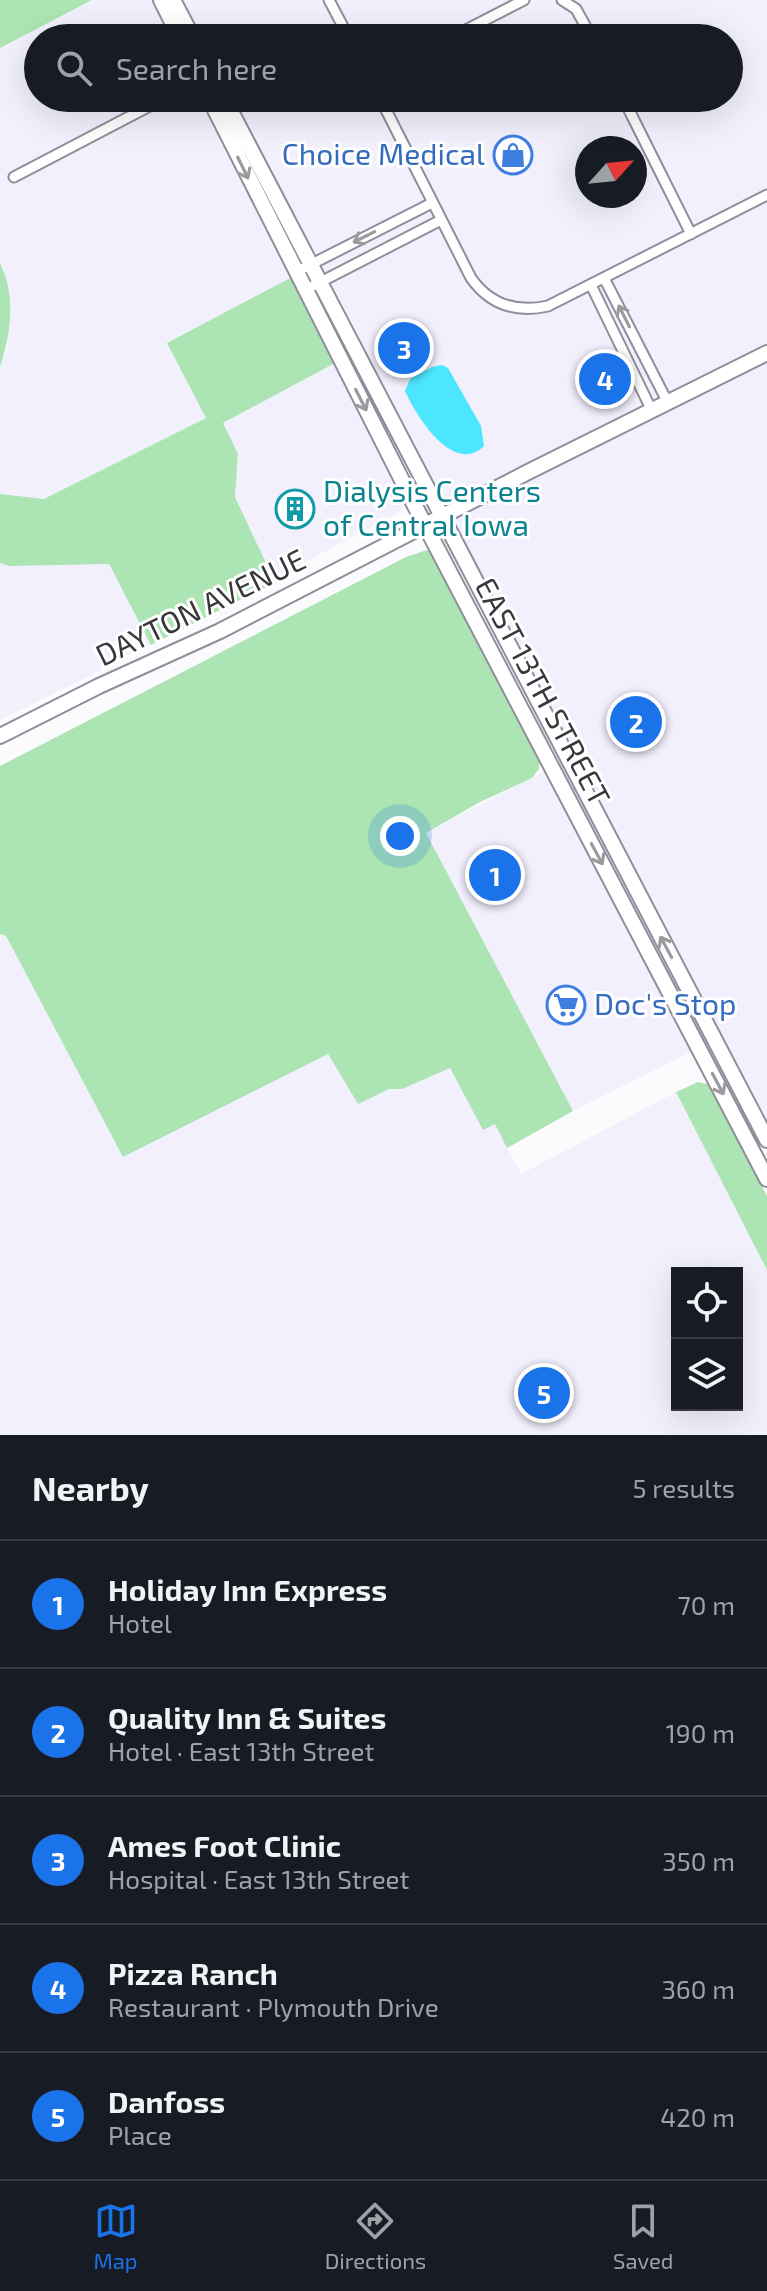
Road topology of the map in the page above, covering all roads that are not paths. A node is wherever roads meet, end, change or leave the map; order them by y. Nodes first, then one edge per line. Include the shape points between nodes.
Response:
1 (161, 0) edge
2 (173, 0) edge
3 (329, 0) edge
4 (524, 0) edge
5 (562, 0) edge
6 (173, 24) edge
7 (186, 24) edge
8 (342, 24) edge
9 (477, 24) edge
10 (584, 24) edge
11 (138, 112) edge
12 (216, 112) edge
13 (231, 112) edge
14 (387, 112) edge
15 (630, 112) edge
16 (14, 177) dead end
17 (767, 195) edge
18 (432, 203) junction
19 (441, 220) junction
20 (691, 234) junction
21 (310, 265) junction
22 (296, 272) junction
23 (604, 278) junction
24 (319, 282) junction
25 (591, 285) junction
26 (305, 290) junction
27 (767, 353) edge
28 (668, 403) junction
29 (652, 411) junction
30 (440, 517) junction
31 (425, 524) junction
32 (0, 736) edge
33 (767, 1140) edge
34 (767, 1179) edge

1 - 6 main road
2 - 7 main road
3 - 8 street
4 - 9 street
5 - 10 street via 576,9
11 - 16 street
12 -> 22 main road, EAST 13TH STREET
13 - 21 main road, EAST 13TH STREET
14 - 18 street
15 - 20 street
17 - 20 street
18 - 19 street
18 -> 21 street
19 - 24 street
19 - 25 street via 478,289 503,305 535,309
20 - 23 street
21 - 22 street
21 - 24 main road, EAST 13TH STREET
22 - 26 main road, EAST 13TH STREET
23 - 25 street
28 -> 23 street
24 - 26 street
24 - 30 main road, EAST 13TH STREET
25 - 29 street
26 -> 31 main road, EAST 13TH STREET
27 - 28 main road, DAYTON AVENUE
28 - 29 main road, DAYTON AVENUE
29 - 30 main road, DAYTON AVENUE
30 - 31 main road, DAYTON AVENUE
33 -> 30 main road, EAST 13TH STREET
31 - 32 main road, DAYTON AVENUE via 220,631
31 -> 34 main road, EAST 13TH STREET

